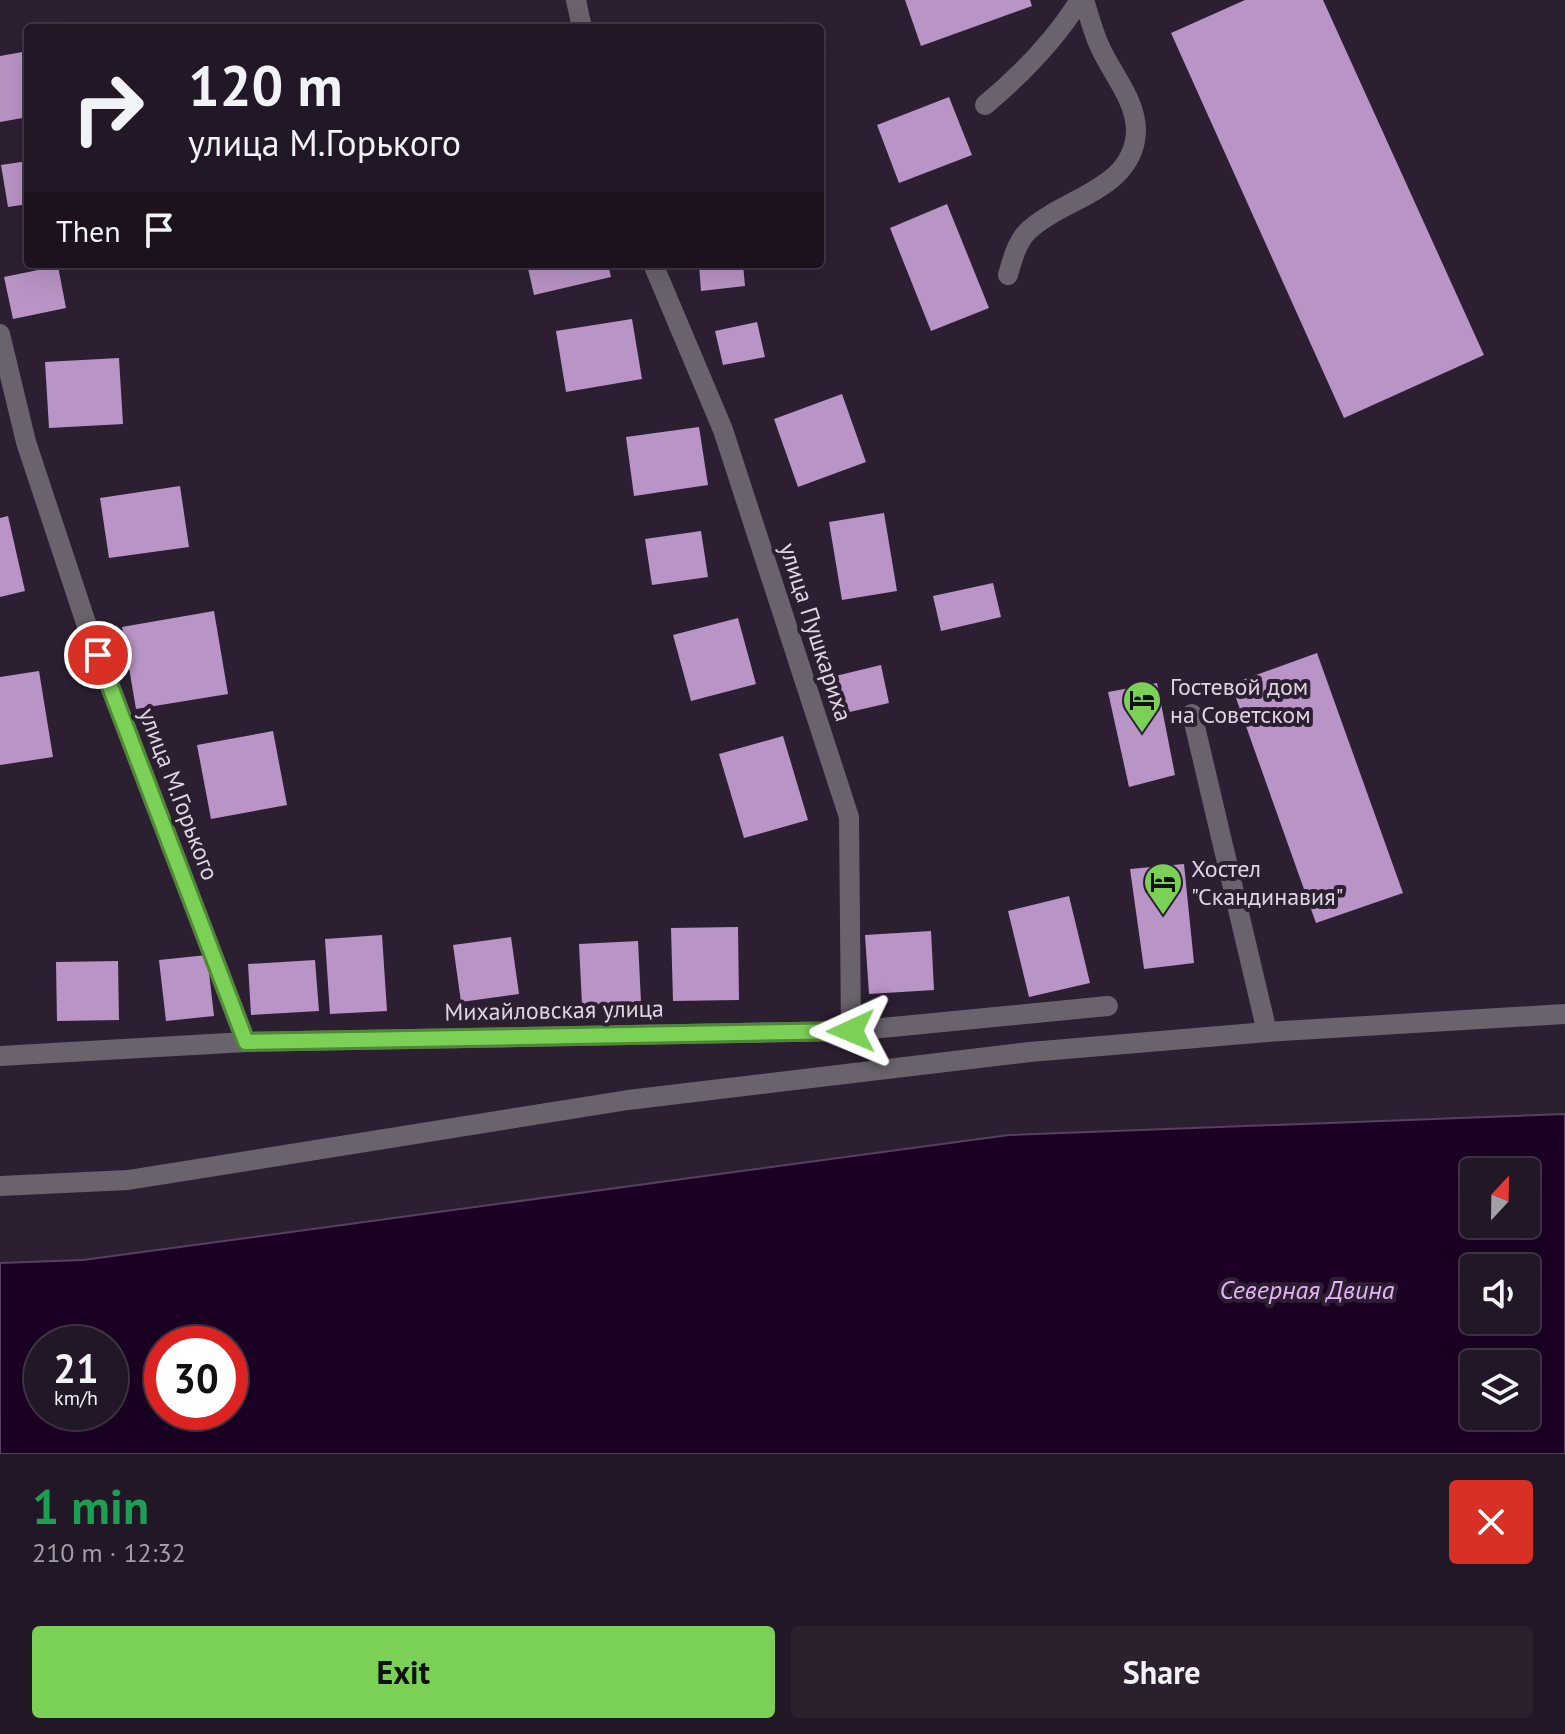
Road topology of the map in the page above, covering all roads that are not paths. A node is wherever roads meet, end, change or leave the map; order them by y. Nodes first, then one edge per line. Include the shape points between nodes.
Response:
1 (576, 0) edge
2 (1082, 0) edge
3 (581, 24) edge
4 (985, 105) dead end
5 (655, 268) edge
6 (1008, 275) dead end
7 (0, 334) edge
8 (1192, 714) dead end
9 (1108, 1006) dead end
10 (1565, 1014) edge
11 (851, 1031) junction
12 (1267, 1032) junction
13 (246, 1042) junction
14 (0, 1056) edge
15 (0, 1186) edge

1 - 3 street
2 - 4 street via 1064,26
2 - 6 street via 1098,45 1130,101 1136,130 1130,159 1110,182 1027,232
5 - 11 street, улица Пушкариха via 723,430 849,817
7 - 13 street, улица М.Горького via 26,442 87,626
8 - 12 street
9 - 11 street, Михайловская улица
10 - 12 street
11 - 13 street, Михайловская улица
12 - 15 street via 1030,1052 628,1100 128,1180
13 - 14 street, Михайловская улица

